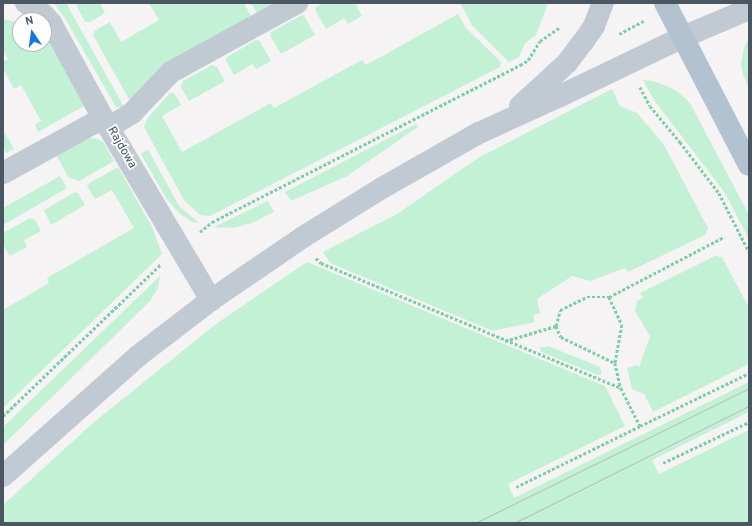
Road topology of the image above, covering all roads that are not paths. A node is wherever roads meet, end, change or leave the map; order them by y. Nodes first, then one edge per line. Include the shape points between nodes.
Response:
1 (26, 3) edge
2 (297, 3) edge
3 (603, 3) edge
4 (665, 3) edge
5 (749, 9) edge
6 (683, 37) junction
7 (504, 120) junction
8 (106, 123) junction
9 (749, 165) edge
10 (3, 173) edge
11 (211, 300) junction
12 (3, 476) edge

1 - 8 street, Rajdowa via 51,22
2 - 8 street via 171,72 132,113
3 - 7 street via 589,34 567,63
4 - 6 main road
5 - 6 street
6 - 7 street
6 - 9 main road
7 - 11 street via 382,188 303,237
8 - 10 street
8 - 11 street, Rajdowa
11 - 12 street via 138,356

